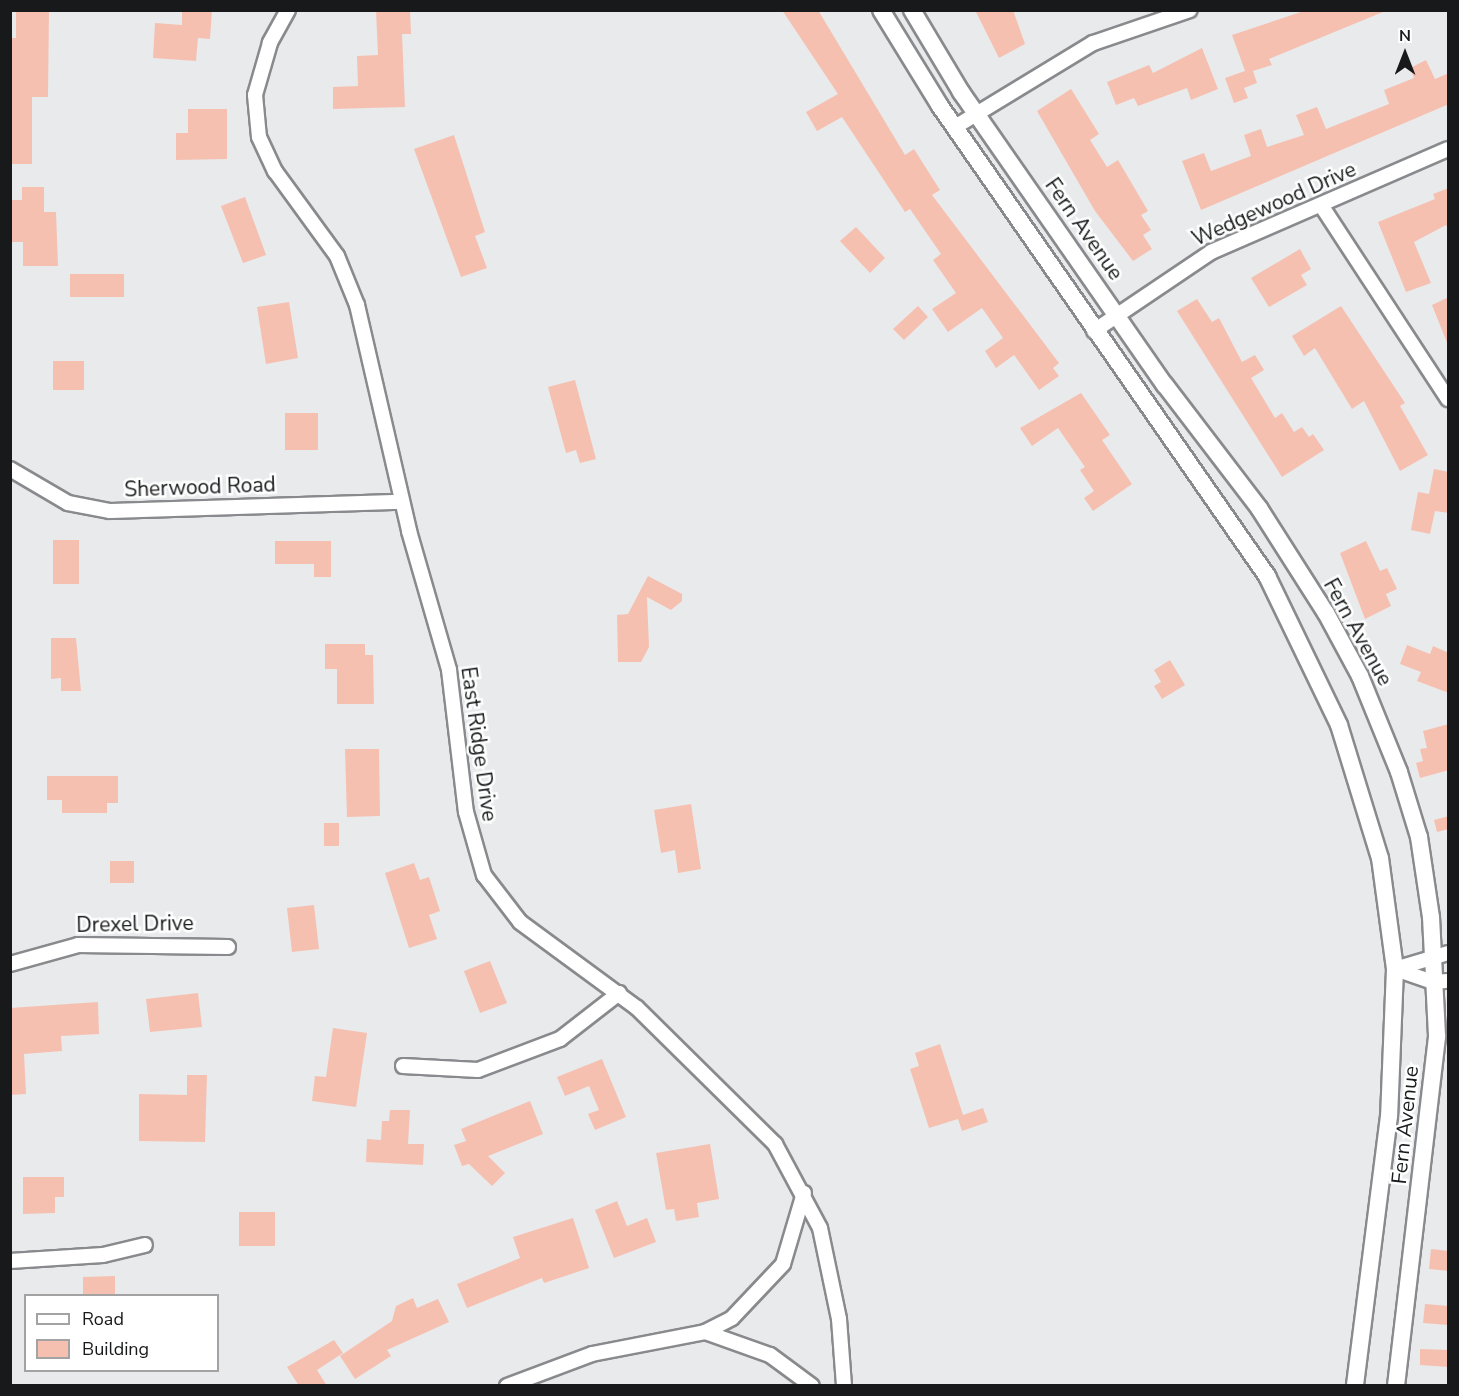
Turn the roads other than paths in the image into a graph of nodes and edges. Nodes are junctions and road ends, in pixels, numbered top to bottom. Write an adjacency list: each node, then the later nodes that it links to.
1 (288, 10): 13 (street, East Ridge Drive)
2 (881, 10): 6 (street, Fern Avenue)
3 (912, 10): 5 (street, Fern Avenue)
4 (1190, 10): 5 (street)
5 (975, 111): 6 (street); 9 (street, Fern Avenue)
6 (955, 127): 10 (street, Fern Avenue)
7 (1449, 149): 8 (street, Wedgewood Drive)
8 (1321, 205): 9 (street, Wedgewood Drive); 11 (street)
9 (1116, 314): 10 (street, Wedgewood Drive); 16 (street, Fern Avenue)
10 (1094, 331): 18 (street, Fern Avenue)
11 (1449, 399)
12 (10, 469): 13 (street, Sherwood Road)
13 (402, 502): 20 (street, East Ridge Drive)
14 (228, 947): 17 (street, Drexel Drive)
15 (1449, 953): 16 (street)
16 (1429, 955): 18 (street); 19 (street, Fern Avenue)
17 (10, 964)
18 (1395, 969): 19 (street); 29 (street, Fern Avenue)
19 (1440, 982): 30 (street, Fern Avenue)
20 (619, 993): 21 (street); 22 (street, East Ridge Drive)
21 (404, 1066)
22 (804, 1191): 25 (street); 28 (street, East Ridge Drive)
23 (145, 1245): 24 (street)
24 (10, 1261)
25 (705, 1332): 26 (street); 27 (street)
26 (507, 1386)
27 (812, 1386)
28 (844, 1386)
29 (1355, 1386)
30 (1396, 1386)

